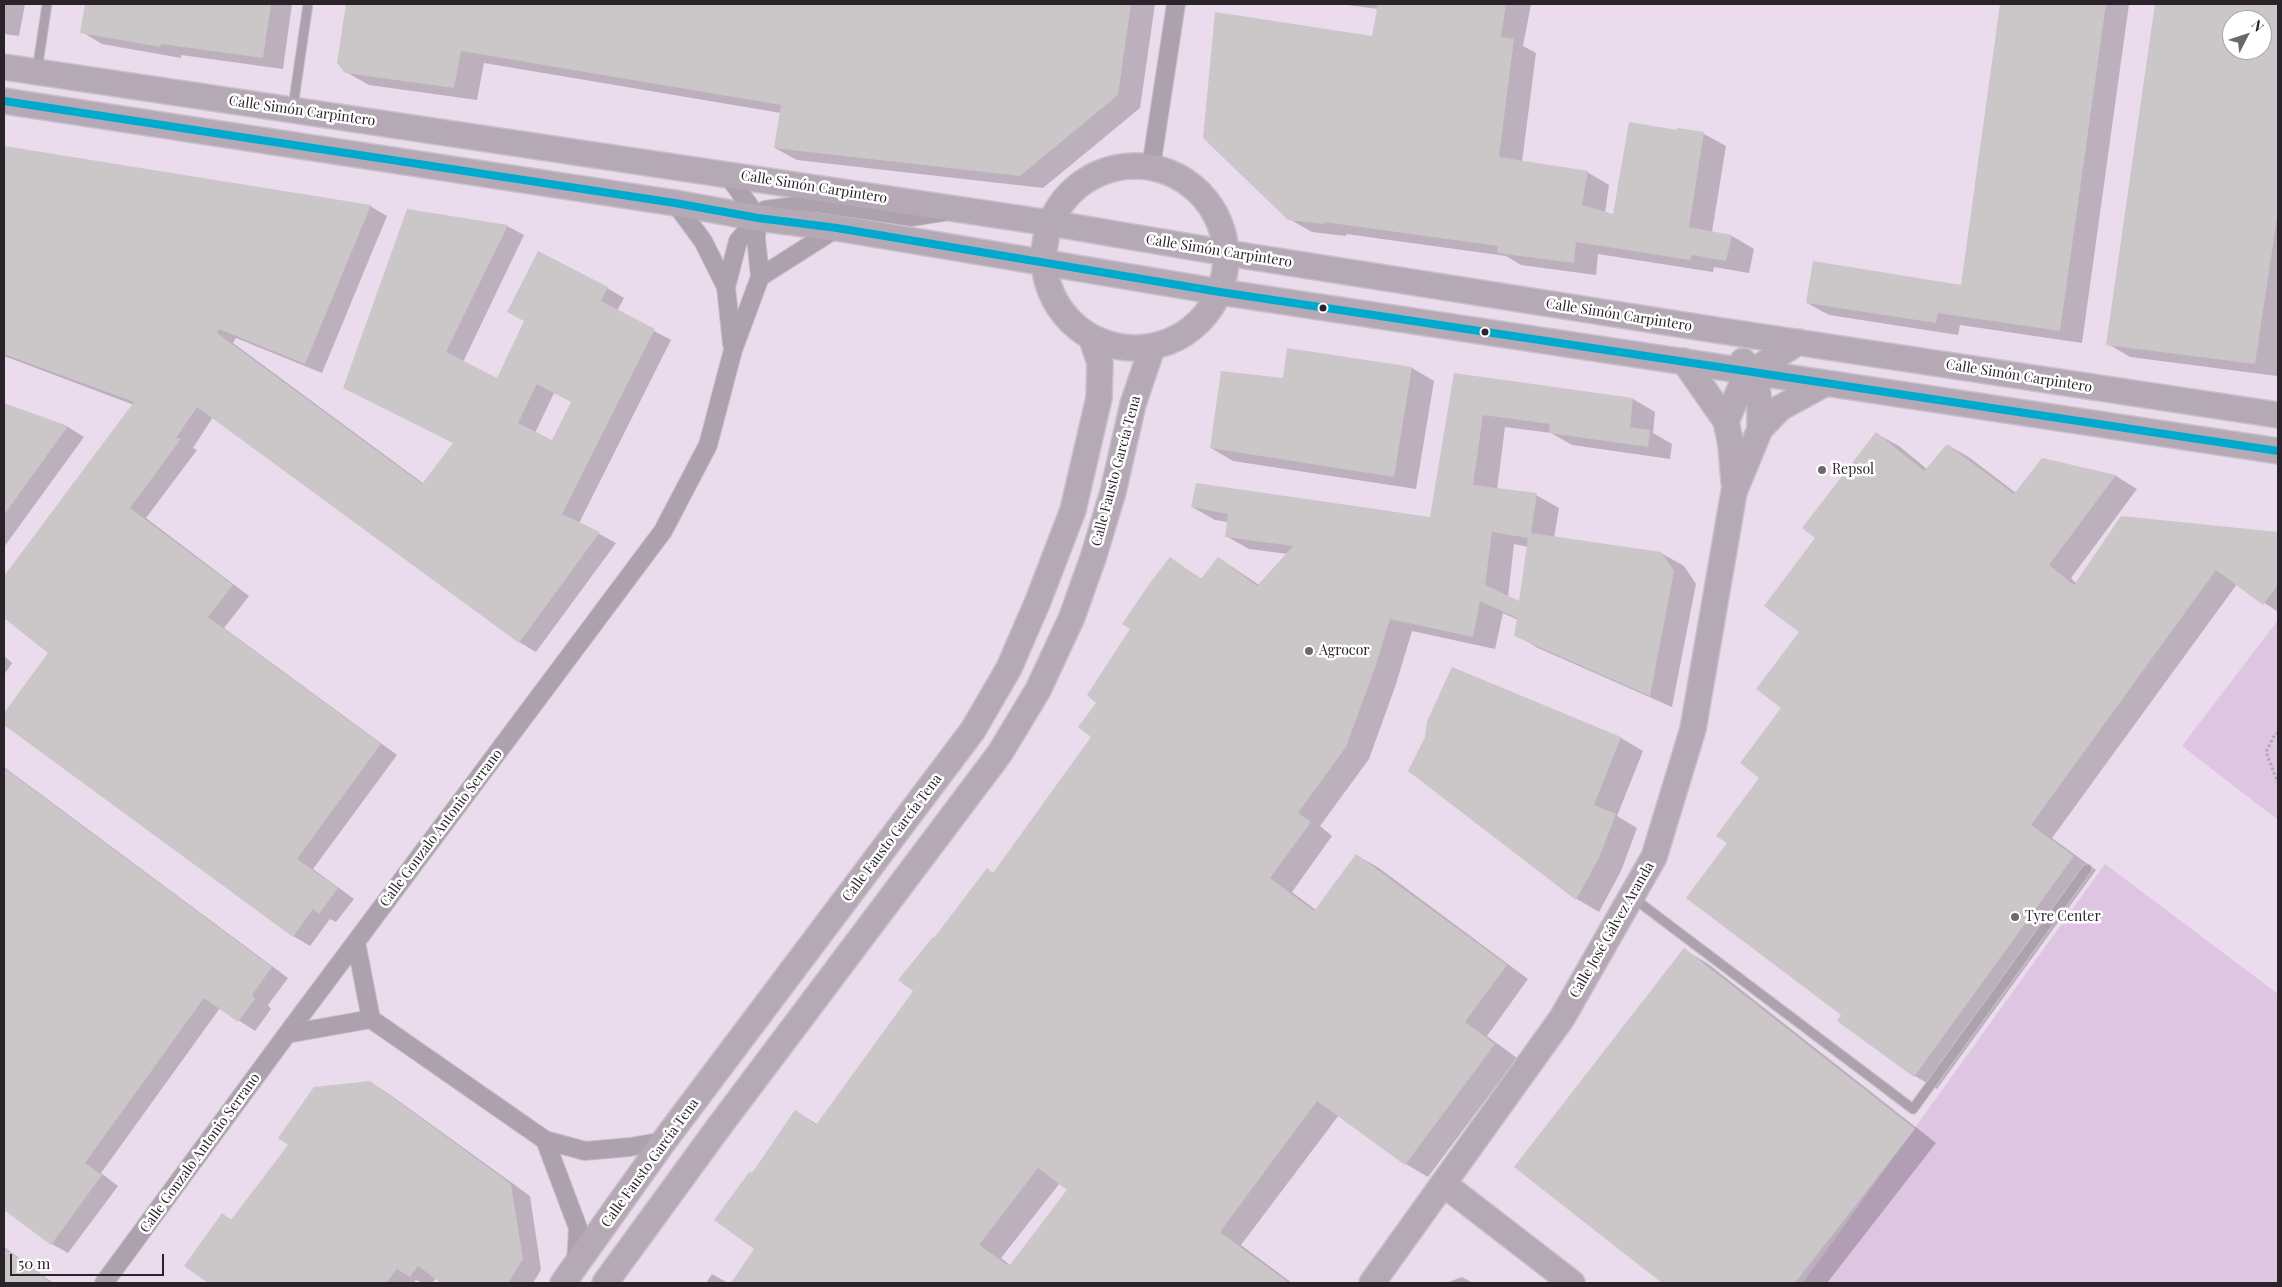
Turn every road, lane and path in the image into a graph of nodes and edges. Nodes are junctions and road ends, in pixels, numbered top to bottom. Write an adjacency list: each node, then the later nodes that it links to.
1 (47, 4): 5 (lane)
2 (308, 4): 9 (lane)
3 (1176, 4): 14 (street)
4 (4, 67): 5 (street, Calle Simón Carpintero)
5 (36, 72): 6 (street, Calle Simón Carpintero)
6 (90, 80): 7 (street, Calle Simón Carpintero); 10 (street, Calle Simón Carpintero)
7 (146, 88): 9 (street, Calle Simón Carpintero); 11 (street)
8 (4, 101): 10 (street)
9 (293, 110): 12 (street, Calle Simón Carpintero)
10 (87, 114): 11 (street)
11 (142, 122): 15 (street)
12 (458, 134): 13 (street, Calle Simón Carpintero); 15 (street)
13 (503, 141): 16 (street, Calle Simón Carpintero); 17 (street)
14 (1151, 167): 21 (street); 23 (street)
15 (454, 169): 17 (street)
16 (727, 174): 19 (street, Calle Simón Carpintero); 20 (street, Calle Simón Carpintero)
17 (499, 176): 18 (street)
18 (675, 203): 20 (street); 26 (street, Calle Gonzalo Antonio Serrano)
19 (961, 209): 20 (street, Calle Simón Carpintero); 21 (street, Calle Simón Carpintero)
20 (758, 218): 22 (street); 25 (street, Calle Gonzalo Antonio Serrano); 26 (street, Calle Gonzalo Antonio Serrano)
21 (1050, 223): 23 (street, Calle Simón Carpintero); 24 (street)
22 (837, 228): 24 (street); 25 (street)
23 (1227, 253): 27 (street); 28 (street, Calle Simón Carpintero)
24 (1043, 263): 27 (street); 29 (street)
25 (760, 277): 32 (street, Calle Gonzalo Antonio Serrano)
26 (726, 287): 32 (street, Calle Gonzalo Antonio Serrano)
27 (1220, 292): 31 (street); 33 (street)
28 (1716, 330): 30 (street, Calle Simón Carpintero); 34 (street)
29 (1092, 339): 31 (street); 49 (street, Calle Fausto García Tena)
30 (1798, 342): 34 (street); 36 (street, Calle Simón Carpintero)
31 (1152, 348): 53 (street, Calle Fausto García Tena)
32 (733, 350): 45 (street, Calle Gonzalo Antonio Serrano)
33 (1684, 361): 34 (street); 37 (street, Calle José Gálvez Aranda)
34 (1752, 372): 35 (street); 37 (street); 38 (street)
35 (1826, 383): 38 (street, Calle José Gálvez Aranda); 39 (street)
36 (2278, 415)
37 (1726, 421): 40 (street, Calle José Gálvez Aranda)
38 (1760, 429): 40 (street, Calle José Gálvez Aranda)
39 (2278, 451)
40 (1734, 492): 44 (street, Calle José Gálvez Aranda)
41 (2278, 733): 42 (path)
42 (2278, 783)
43 (2087, 869): 44 (lane)
44 (1632, 897): 50 (street, Calle José Gálvez Aranda)
45 (356, 942): 46 (street); 47 (street, Calle Gonzalo Antonio Serrano)
46 (371, 1018): 47 (street); 48 (street)
47 (286, 1034): 52 (street, Calle Gonzalo Antonio Serrano)
48 (546, 1140): 49 (street); 51 (street)
49 (664, 1141): 51 (street, Calle Fausto García Tena)
50 (1445, 1185): 54 (street, Calle José Gálvez Aranda); 55 (street)
51 (570, 1274)
52 (104, 1283)
53 (605, 1283)
54 (1372, 1283)
55 (1572, 1283)

